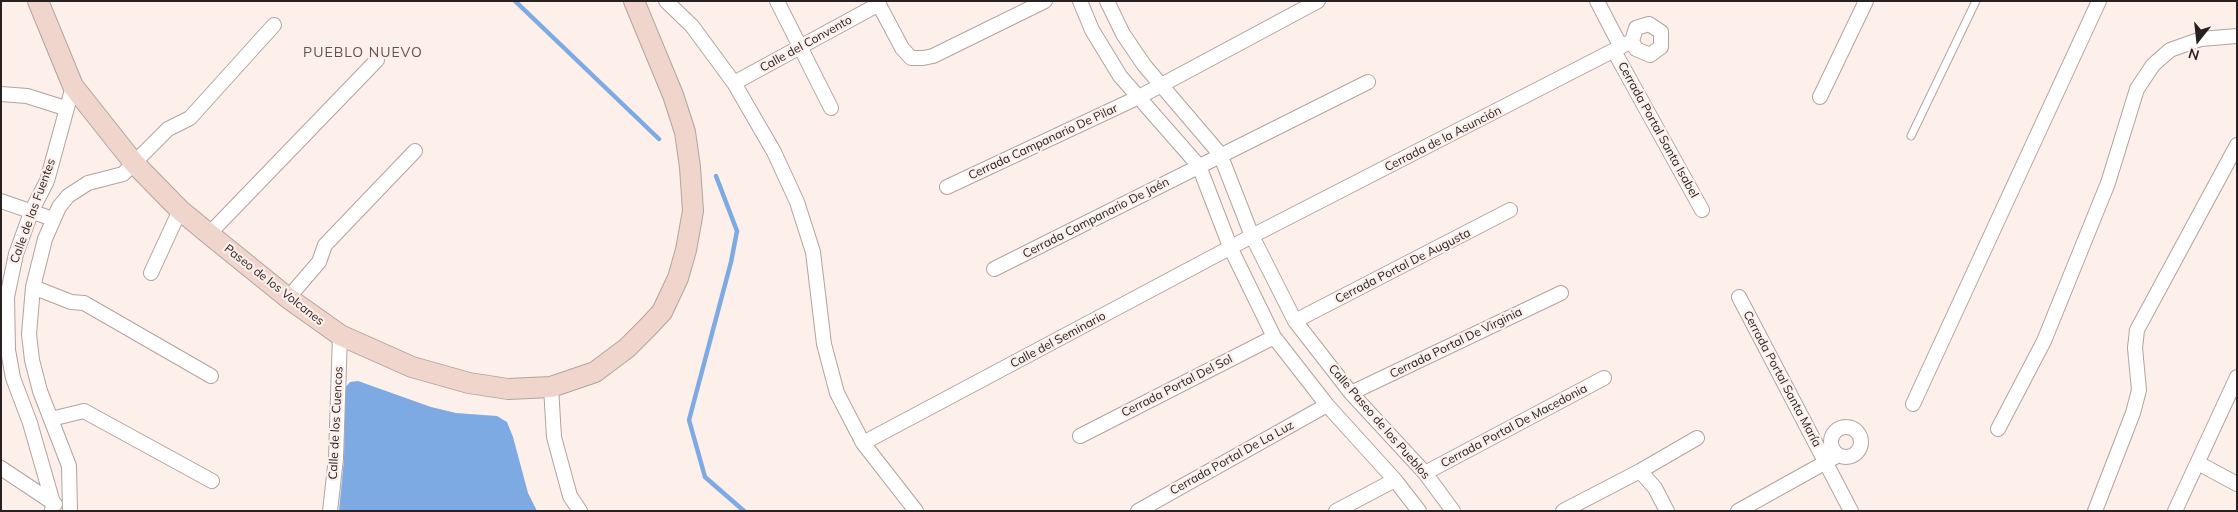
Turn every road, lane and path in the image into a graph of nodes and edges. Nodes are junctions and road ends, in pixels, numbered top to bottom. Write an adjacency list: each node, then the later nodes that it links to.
1 (634, 1): 57 (street, Paseo de los Volcanes)
2 (666, 1): 20 (street)
3 (777, 1): 17 (street)
4 (1045, 1): 12 (street)
5 (1106, 1): 13 (street); 21 (street, Calle Paseo de los Pueblos)
6 (1318, 1): 21 (street, Cerrada Campanario De Pilar)
7 (1597, 1): 16 (street, Cerrada Portal Santa Isabel)
8 (1866, 1): 25 (street)
9 (1976, 1): 28 (lane)
10 (2099, 1): 59 (street)
11 (35, 3): 22 (street, Paseo de los Volcanes)
12 (878, 3): 17 (street, Calle del Convento)
13 (1083, 7): 24 (street, Calle Paseo de los Pueblos)
14 (274, 25): 32 (street, Calle de las Fuentes)
15 (2237, 36): 62 (street)
16 (1623, 46): 39 (street, Cerrada Portal Santa Isabel); 42 (street, Cerrada de la Asunción)
17 (800, 47): 20 (street, Calle del Convento); 27 (street)
18 (377, 60): 41 (street)
19 (1368, 82): 31 (street, Cerrada Campanario De Jaén)
20 (734, 83): 65 (street)
21 (1162, 84): 24 (street, Cerrada Campanario De Pilar); 31 (street, Calle Paseo de los Pueblos)
22 (72, 86): 26 (street, Calle de las Fuentes); 32 (street, Paseo de los Volcanes)
23 (1, 94): 26 (street)
24 (1139, 97): 33 (street, Calle Paseo de los Pueblos); 34 (street, Cerrada Campanario De Pilar)
25 (1820, 97)
26 (66, 108): 36 (street, Calle de las Fuentes)
27 (831, 108)
28 (1911, 136)
29 (2237, 145): 87 (street)
30 (415, 151): 50 (street)
31 (1220, 154): 33 (street, Cerrada Campanario De Jaén); 42 (street, Calle Paseo de los Pueblos)
32 (134, 163): 37 (street, Paseo de los Volcanes); 40 (street, Calle de las Fuentes)
33 (1198, 166): 43 (street, Calle Paseo de los Pueblos); 44 (street, Cerrada Campanario De Jaén)
34 (947, 187)
35 (1, 201): 36 (street)
36 (32, 210): 40 (street); 48 (street, Calle de las Fuentes)
37 (180, 210): 41 (street, Paseo de los Volcanes); 45 (street)
38 (1510, 210): 51 (street, Cerrada Portal De Augusta)
39 (1702, 210)
40 (53, 219): 46 (street, Calle de las Fuentes)
41 (209, 234): 50 (street, Paseo de los Volcanes)
42 (1252, 236): 43 (street, Calle del Seminario); 51 (street, Calle Paseo de los Pueblos)
43 (1231, 249): 53 (street, Calle Paseo de los Pueblos); 65 (street, Calle del Seminario)
44 (994, 269)
45 (151, 273)
46 (33, 288): 54 (street); 61 (street, Calle de las Fuentes)
47 (1561, 293): 58 (street, Cerrada Portal De Virginia)
48 (4, 297): 74 (street, Calle de las Fuentes)
49 (1739, 297): 66 (street, Cerrada Portal Santa María)
50 (288, 298): 52 (street, Paseo de los Volcanes)
51 (1296, 320): 58 (street, Calle Paseo de los Pueblos)
52 (340, 335): 57 (street, Paseo de los Volcanes); 76 (street, Calle de los Cuencos)
53 (1274, 337): 60 (street, Calle Paseo de los Pueblos); 63 (street, Cerrada Portal Del Sol)
54 (211, 376)
55 (2237, 377): 67 (street)
56 (1604, 378): 70 (street, Cerrada Portal De Macedonia)
57 (551, 387): 77 (street)
58 (1351, 393): 70 (street, Calle Paseo de los Pueblos)
59 (1913, 404)
60 (1327, 405): 71 (street, Calle Paseo de los Pueblos); 79 (street, Cerrada Portal De La Luz)
61 (51, 419): 72 (street); 75 (street, Calle de las Fuentes)
62 (1998, 429)
63 (1080, 436)
64 (1697, 438): 69 (street)
65 (863, 443): 78 (street)
66 (1831, 459): 85 (street); 86 (street, Cerrada Portal Santa María)
67 (2198, 463): 73 (street); 88 (street)
68 (1, 468): 74 (street)
69 (1640, 471): 83 (street); 84 (street)
70 (1425, 473): 82 (street, Calle Paseo de los Pueblos)
71 (1395, 480): 80 (street); 81 (street, Calle Paseo de los Pueblos)
72 (212, 481)
73 (2237, 484)
74 (52, 507): 75 (street)
75 (68, 511)
76 (330, 511)
77 (580, 511)
78 (916, 511)
79 (1138, 511)
80 (1336, 511)
81 (1419, 511)
82 (1453, 511)
83 (1562, 511)
84 (1667, 511)
85 (1738, 511)
86 (1851, 511)
87 (2095, 511)
88 (2175, 511)

